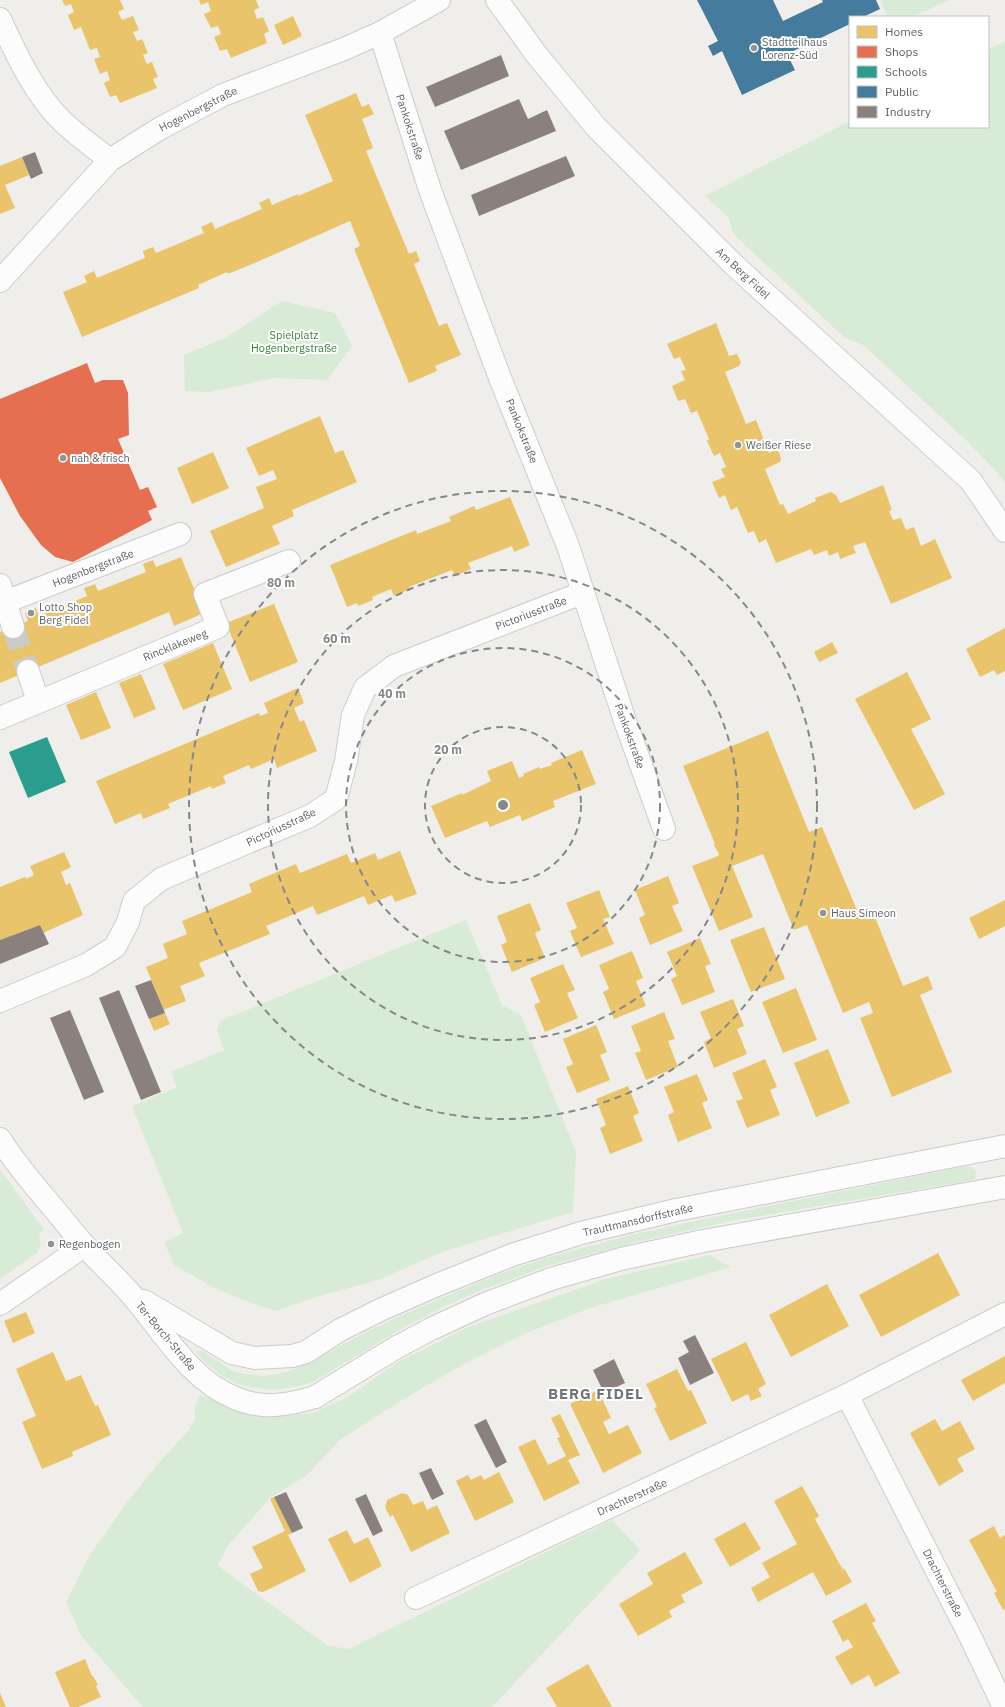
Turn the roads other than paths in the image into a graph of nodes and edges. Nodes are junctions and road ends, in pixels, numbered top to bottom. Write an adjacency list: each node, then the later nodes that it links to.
1 (439, 0): 4 (street, Hogenbergstraße)
2 (497, 0): 7 (street, Am Berg Fidel)
3 (0, 19): 5 (street)
4 (380, 33): 5 (street, Hogenbergstraße); 10 (street, Pankokstraße)
5 (110, 160): 6 (street, Hogenbergstraße)
6 (0, 280)
7 (1005, 531)
8 (180, 534): 11 (street, Hogenbergstraße)
9 (289, 561): 14 (street, Rincklakeweg)
10 (582, 593): 16 (street, Pankokstraße); 17 (street, Pictoriusstraße)
11 (2, 597): 12 (street, Hogenbergstraße)
12 (13, 627)
13 (28, 671): 14 (street)
14 (38, 701): 15 (street, Rincklakeweg)
15 (0, 718)
16 (664, 828)
17 (0, 1001)
18 (0, 1139): 21 (street, Ter-Borch-Straße)
19 (1005, 1146): 25 (street, Trauttmansdorffstraße)
20 (1005, 1187): 22 (street, Ter-Borch-Straße)
21 (84, 1246): 22 (street, Ter-Borch-Straße); 23 (street)
22 (129, 1292): 25 (street, Ter-Borch-Straße)
23 (0, 1304)
24 (1005, 1314): 26 (street, Drachterstraße)
25 (292, 1356)
26 (847, 1395): 27 (street, Drachterstraße); 28 (street, Drachterstraße)
27 (416, 1598)
28 (1004, 1707)

